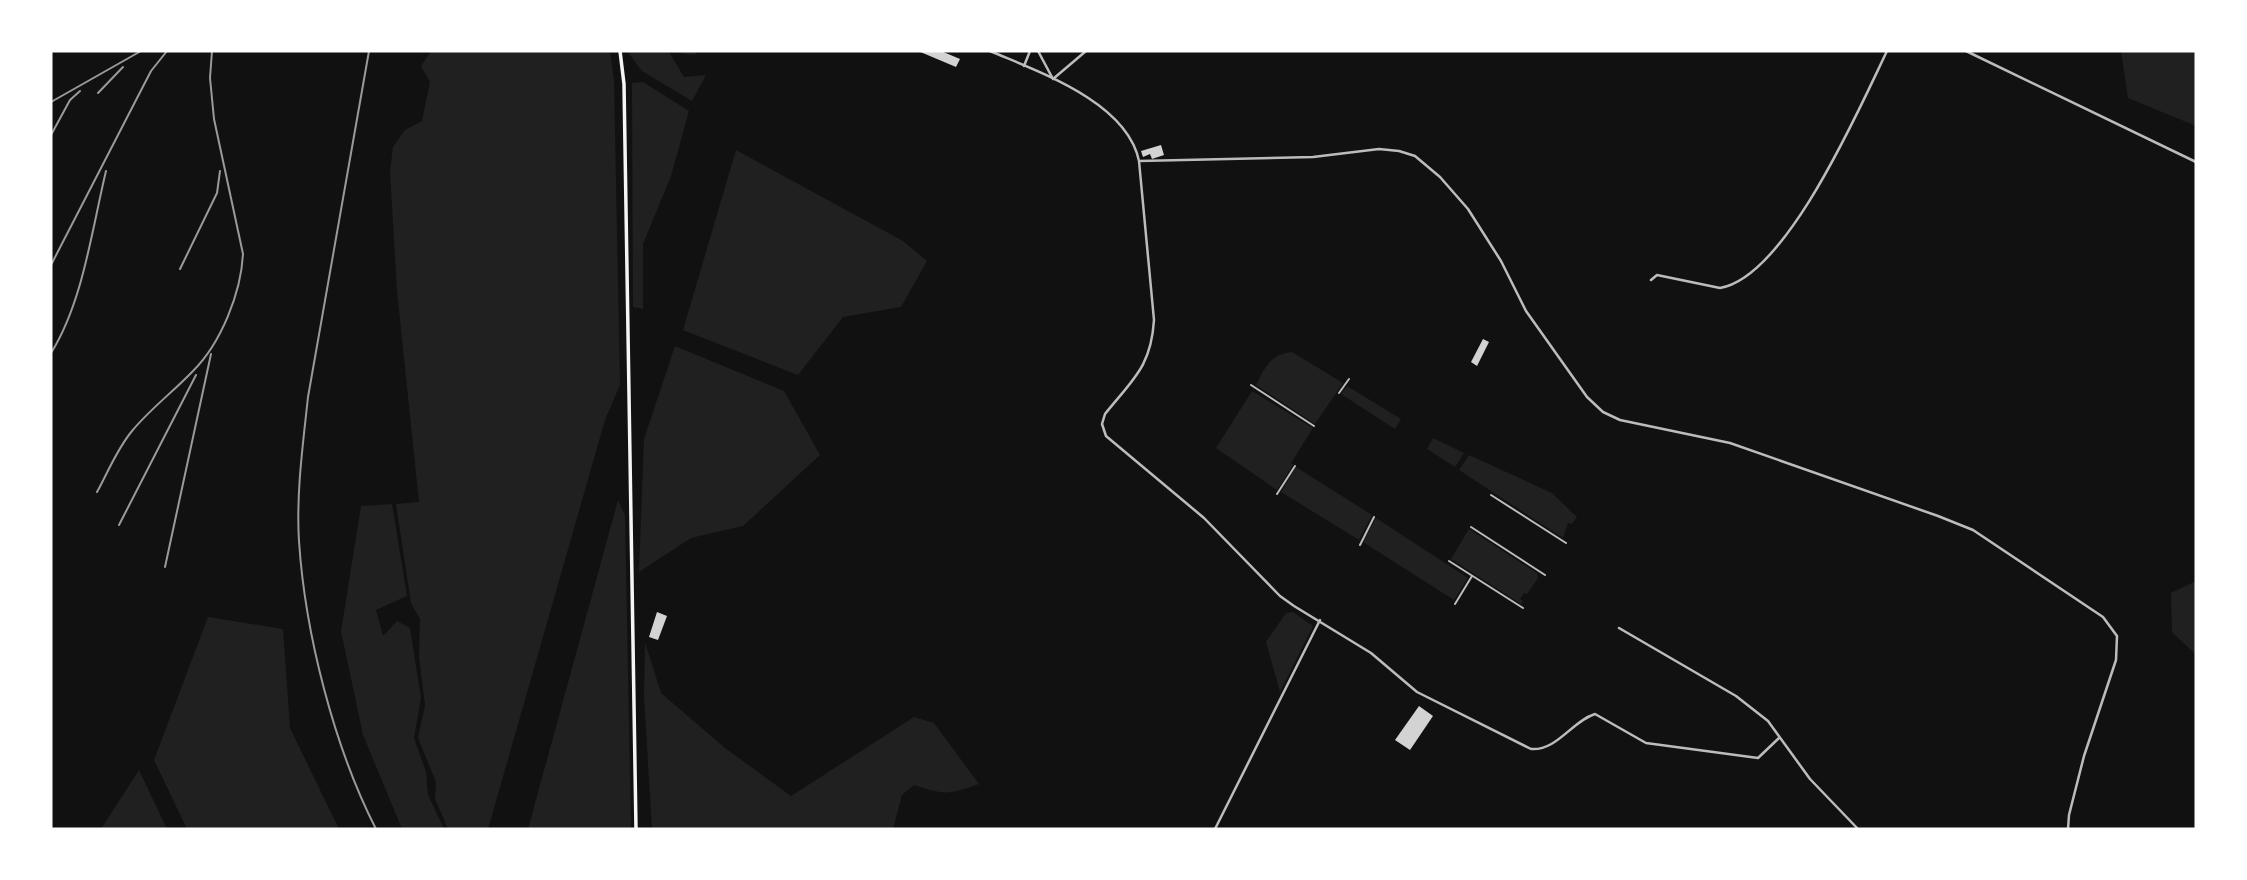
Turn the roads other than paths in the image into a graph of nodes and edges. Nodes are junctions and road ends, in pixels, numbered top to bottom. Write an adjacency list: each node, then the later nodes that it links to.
1 (620, 51): 32 (main road)
2 (990, 51): 8 (street)
3 (1030, 51): 8 (street)
4 (1038, 51): 9 (street)
5 (1086, 51): 9 (street)
6 (1887, 51): 12 (street)
7 (1966, 51): 11 (street)
8 (1024, 66): 9 (street)
9 (1053, 79): 10 (street)
10 (1139, 161): 29 (street); 35 (street)
11 (2196, 162)
12 (1651, 280)
13 (1349, 379): 15 (street)
14 (1251, 385): 16 (street)
15 (1339, 393)
16 (1314, 426)
17 (1295, 466): 18 (street)
18 (1277, 494)
19 (1491, 495): 22 (street)
20 (1374, 517): 23 (street)
21 (1471, 527): 25 (street)
22 (1566, 543)
23 (1360, 545)
24 (1449, 561): 26 (street)
25 (1545, 575)
26 (1472, 576): 27 (street); 28 (street)
27 (1454, 604)
28 (1523, 608)
29 (1320, 620): 31 (street); 33 (street)
30 (1619, 628): 31 (street)
31 (1779, 738): 34 (street)
32 (636, 829)
33 (1215, 829)
34 (1858, 829)
35 (2068, 829)

